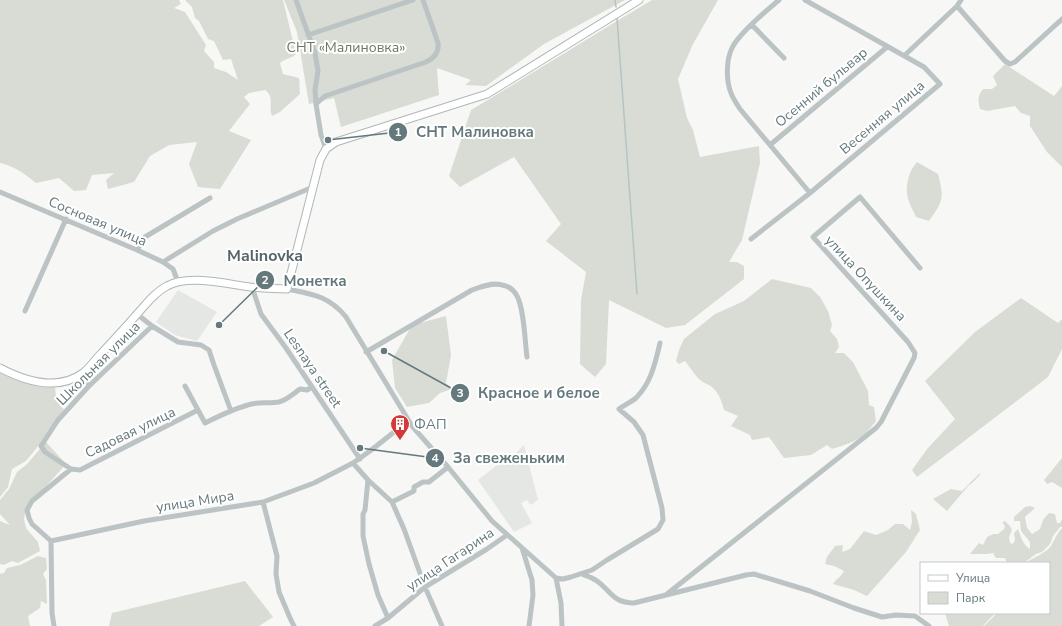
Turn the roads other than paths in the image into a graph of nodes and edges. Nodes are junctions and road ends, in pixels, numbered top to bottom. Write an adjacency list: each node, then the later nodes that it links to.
1 (296, 0): 11 (street)
2 (413, 0): 11 (street)
3 (423, 0): 15 (street)
4 (639, 0): 17 (street)
5 (779, 0): 10 (street)
6 (805, 0): 12 (street, Весенняя улица)
7 (961, 0): 8 (street)
8 (957, 6): 9 (street); 13 (street)
9 (1062, 19)
10 (752, 25): 14 (street); 16 (street)
11 (308, 35): 15 (street)
12 (887, 47): 13 (street, Весенняя улица); 16 (street, Осенний бульвар)
13 (905, 55): 20 (street, Весенняя улица)
14 (784, 58)
15 (316, 104): 17 (street)
16 (770, 145): 20 (street)
17 (326, 149): 18 (street)
18 (313, 187): 25 (street); 29 (street)
19 (0, 192): 22 (street, Сосновая улица)
20 (810, 193): 23 (street, Весенняя улица)
21 (210, 198): 24 (street)
22 (66, 219): 24 (street, Сосновая улица); 30 (street)
23 (751, 239)
24 (138, 250): 25 (street, Сосновая улица)
25 (163, 262): 27 (street, Сосновая улица)
26 (920, 268): 57 (street, улица Опушкина)
27 (178, 282): 28 (street); 31 (street)
28 (252, 287): 29 (street); 40 (street, Lesnaya street)
29 (287, 289): 34 (street)
30 (25, 311)
31 (137, 314): 32 (street); 37 (street)
32 (152, 326): 38 (street, Школьная улица); 42 (street)
33 (660, 343): 54 (street)
34 (366, 352): 35 (street); 43 (street)
35 (527, 357)
36 (0, 368): 37 (street)
37 (80, 375): 38 (street)
38 (88, 386): 47 (street, Школьная улица)
39 (185, 386): 41 (street)
40 (312, 387): 42 (street); 44 (street, Lesnaya street)
41 (198, 410): 42 (street); 47 (street, Садовая улица)
42 (231, 410)
43 (408, 421): 44 (street, улица Мира); 46 (street)
44 (360, 459): 45 (street, улица Мира)
45 (353, 463): 48 (street); 49 (street, улица Мира)
46 (448, 467): 50 (street); 51 (street)
47 (70, 469): 52 (street)
48 (368, 480): 50 (street); 58 (street)
49 (263, 502): 52 (street, улица Мира); 60 (street)
50 (392, 502): 56 (street)
51 (506, 535): 53 (street); 56 (street, улица Гагарина)
52 (51, 541): 59 (street)
53 (522, 547): 55 (street); 63 (street)
54 (582, 574): 55 (street); 57 (street)
55 (556, 578): 64 (street)
56 (425, 587): 58 (street, улица Гагарина); 62 (street)
57 (667, 594): 65 (street)
58 (388, 618): 61 (street, улица Гагарина)
59 (54, 626)
60 (294, 626)
61 (375, 626)
62 (442, 626)
63 (529, 626)
64 (562, 626)
65 (929, 626)

